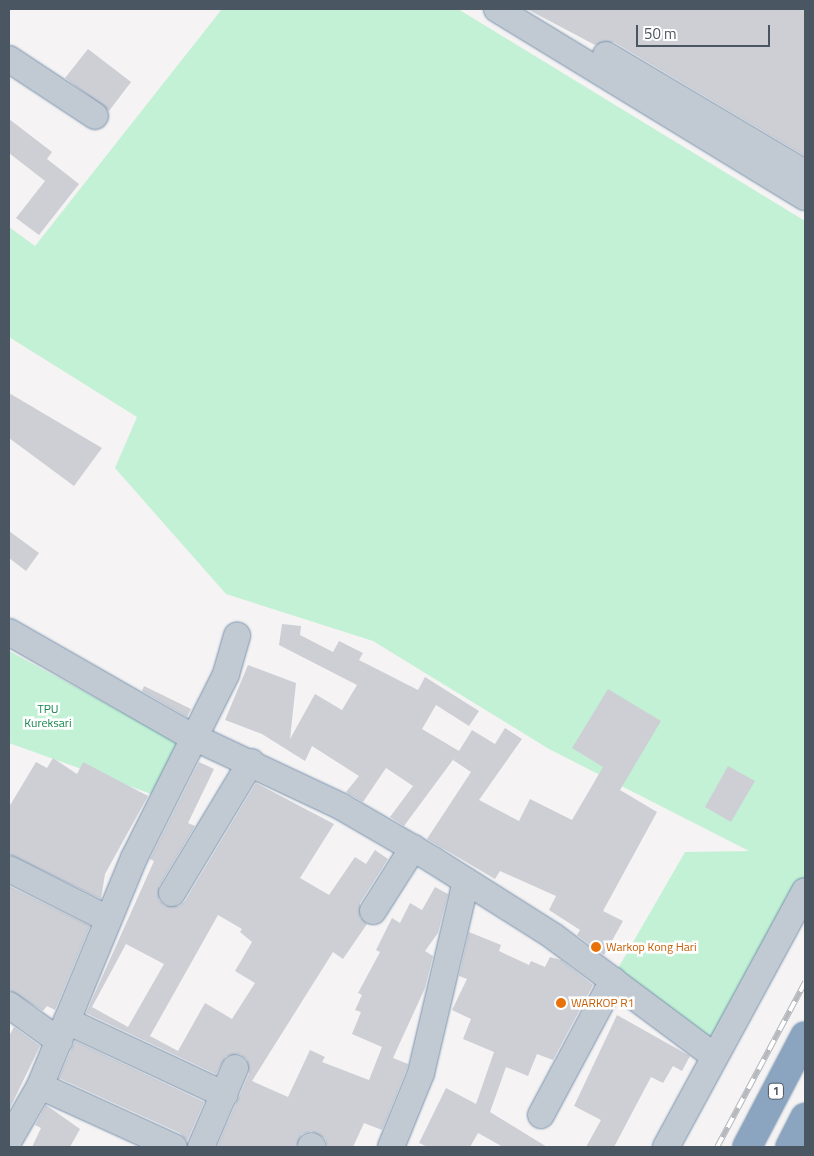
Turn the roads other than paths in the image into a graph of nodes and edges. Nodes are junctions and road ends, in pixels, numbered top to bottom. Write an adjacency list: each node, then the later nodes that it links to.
1 (497, 9): 6 (street)
2 (522, 9): 5 (street)
3 (9, 59): 4 (street)
4 (95, 116)
5 (805, 173)
6 (805, 197)
7 (9, 632): 9 (street)
8 (237, 636): 9 (street)
9 (194, 737): 10 (street); 17 (street)
10 (250, 764): 11 (street); 15 (street)
11 (410, 854): 13 (street); 16 (street)
12 (9, 870): 17 (street)
13 (465, 886): 18 (street); 31 (street)
14 (805, 891): 22 (street)
15 (172, 893)
16 (373, 911)
17 (108, 919): 20 (street)
18 (610, 985): 22 (street); 26 (street)
19 (9, 1006): 20 (street)
20 (63, 1031): 24 (street); 25 (street)
21 (805, 1036): 33 (highway, 1)
22 (714, 1057): 32 (street)
23 (235, 1068): 25 (street)
24 (40, 1086): 28 (street); 29 (street)
25 (225, 1095): 30 (street)
26 (541, 1115)
27 (805, 1118): 34 (highway)
28 (9, 1140)
29 (173, 1147)
30 (201, 1147)
31 (391, 1147)
32 (666, 1147)
33 (747, 1147)
34 (790, 1147)

